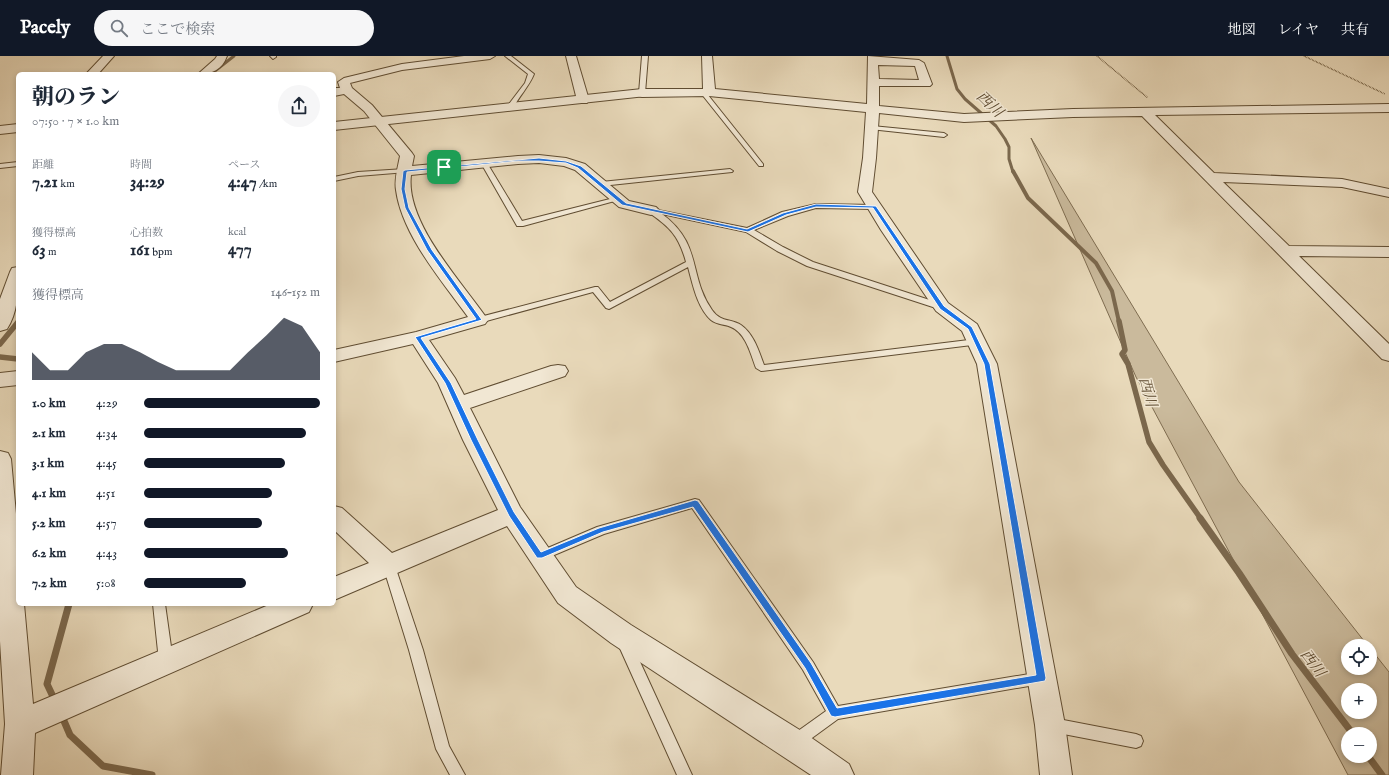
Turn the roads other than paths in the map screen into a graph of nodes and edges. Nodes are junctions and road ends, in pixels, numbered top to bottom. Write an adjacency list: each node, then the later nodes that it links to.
1 (109, 56): 9 (street)
2 (222, 56): 10 (street)
3 (490, 56): 12 (street)
4 (508, 56): 17 (lane)
5 (572, 56): 16 (street)
6 (645, 56): 15 (lane)
7 (707, 56): 14 (street)
8 (873, 59): 11 (street); 11 (street)
9 (94, 72)
10 (206, 72)
11 (873, 82): 19 (street)
12 (347, 90): 13 (street); 21 (street)
13 (336, 92)
14 (705, 92): 15 (street); 19 (street); 29 (lane)
15 (642, 93): 16 (street)
16 (583, 100): 17 (street)
17 (511, 108): 21 (street)
18 (1389, 108): 20 (street)
19 (873, 109): 20 (street); 24 (street)
20 (1146, 113): 33 (street)
21 (378, 121): 22 (street); 31 (street)
22 (336, 126)
23 (16, 128): 25 (street)
24 (872, 128): 26 (lane); 38 (street)
25 (0, 130)
26 (944, 135)
27 (16, 164): 30 (lane)
28 (484, 164): 31 (street); 35 (street); 37 (lane)
29 (761, 165)
30 (0, 166)
31 (405, 171): 34 (lane); 46 (street)
32 (730, 171): 35 (lane)
33 (1211, 177): 36 (street); 41 (street)
34 (336, 179)
35 (601, 184): 37 (street)
36 (1389, 193)
37 (618, 199): 39 (street)
38 (874, 207): 40 (lane); 45 (street)
39 (651, 210): 40 (lane); 43 (lane)
40 (748, 230): 45 (lane)
41 (1286, 251): 42 (street); 51 (street)
42 (1389, 252)
43 (690, 263): 46 (lane); 49 (lane)
44 (16, 278): 47 (street)
45 (942, 307): 49 (street)
46 (479, 320): 48 (street)
47 (0, 325)
48 (418, 337): 50 (street); 55 (street)
49 (977, 342): 66 (street)
50 (336, 354)
51 (1389, 355)
52 (558, 371): 55 (street)
53 (16, 378): 54 (street)
54 (0, 380)
55 (458, 404): 57 (street)
56 (0, 459): 68 (street)
57 (512, 514): 59 (street); 60 (street)
58 (336, 517): 60 (street)
59 (540, 556): 64 (street); 67 (lane)
60 (389, 566): 61 (street); 73 (lane)
61 (336, 588)
62 (159, 606): 65 (lane)
63 (295, 606): 65 (street)
64 (621, 634): 71 (street); 74 (lane)
65 (166, 661): 68 (street)
66 (1041, 678): 67 (lane); 69 (street)
67 (835, 713): 71 (lane)
68 (20, 724): 72 (street)
69 (1050, 725): 70 (lane); 76 (street)
70 (1136, 741)
71 (792, 743): 75 (street)
72 (17, 775)
73 (458, 775)
74 (685, 775)
75 (838, 775)
76 (1056, 775)

